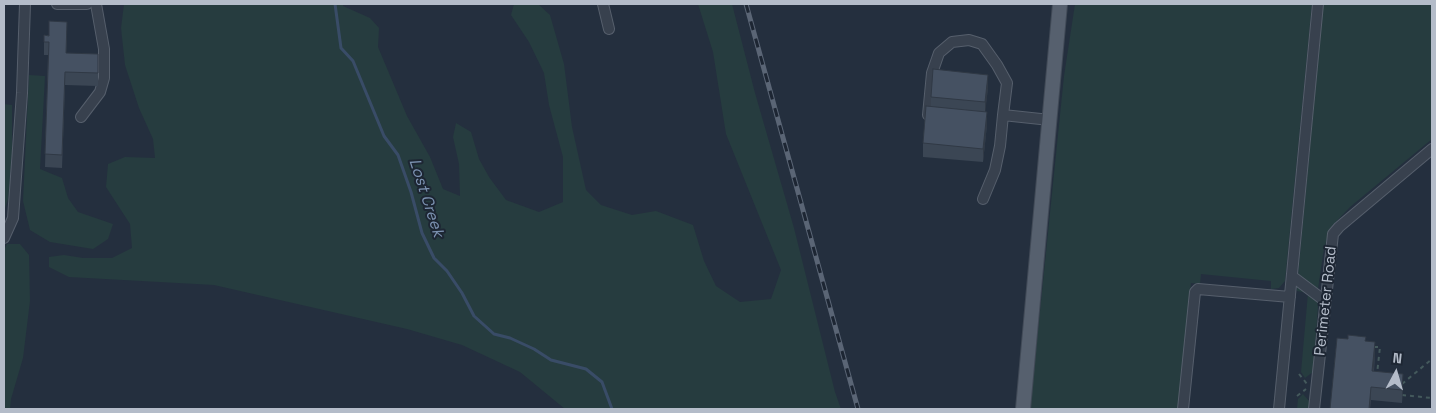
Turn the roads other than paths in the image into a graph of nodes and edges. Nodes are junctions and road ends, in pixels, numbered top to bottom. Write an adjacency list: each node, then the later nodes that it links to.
1 (25, 4): 15 (lane)
2 (57, 4): 3 (lane)
3 (87, 4)
4 (96, 4): 11 (lane)
5 (603, 4): 8 (lane)
6 (1318, 4): 16 (lane)
7 (1059, 8): 12 (main road)
8 (609, 29)
9 (928, 115): 10 (lane)
10 (1003, 115): 12 (lane); 14 (lane)
11 (81, 117)
12 (1050, 120): 19 (main road)
13 (1432, 149): 18 (lane, Perimeter Road)
14 (984, 199)
15 (4, 238)
16 (1293, 277): 17 (lane); 18 (lane)
17 (1290, 297): 20 (lane); 21 (lane)
18 (1325, 301): 22 (lane, Perimeter Road)
19 (1023, 409)
20 (1183, 409)
21 (1279, 409)
22 (1314, 409)

